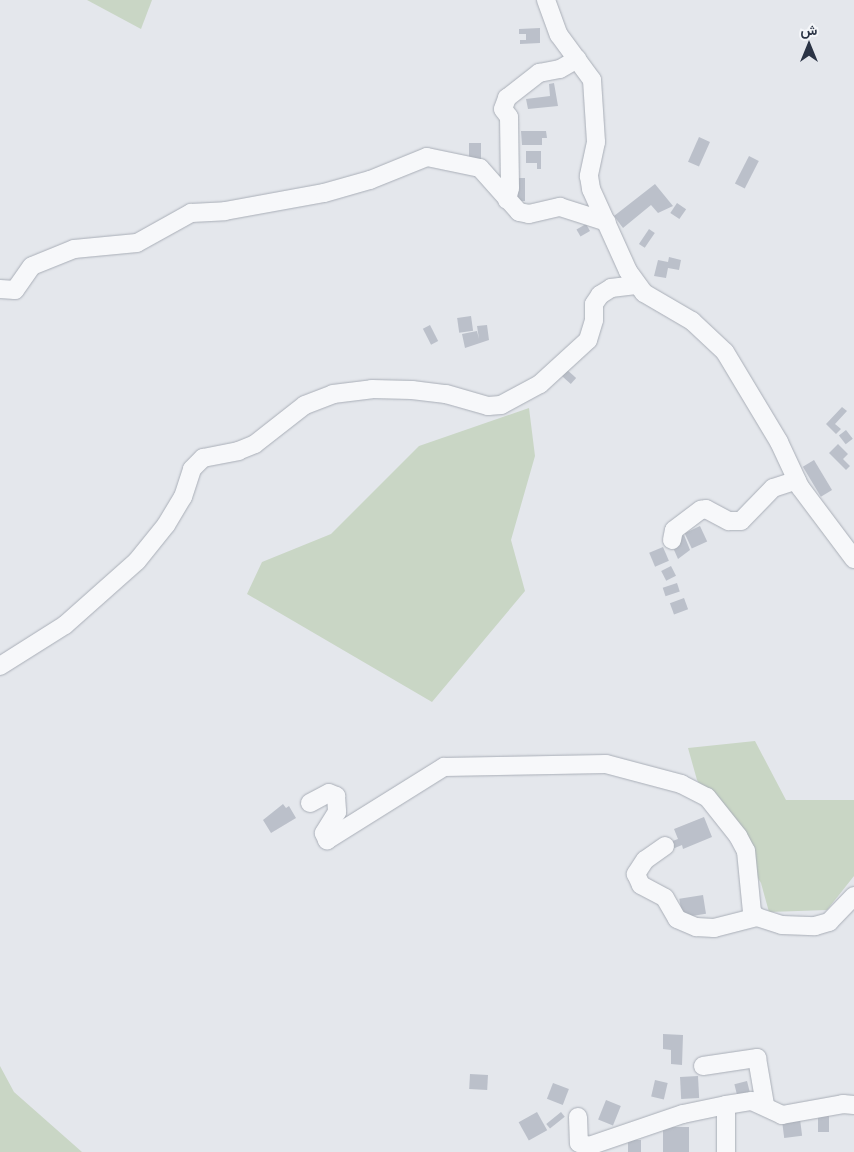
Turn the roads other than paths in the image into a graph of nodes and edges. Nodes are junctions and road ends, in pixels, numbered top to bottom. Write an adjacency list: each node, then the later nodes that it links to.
1 (546, 0): 2 (street)
2 (577, 58): 3 (street); 4 (street)
3 (506, 200): 4 (street); 6 (street)
4 (607, 222): 5 (street)
5 (636, 285): 7 (street); 10 (street)
6 (0, 288)
7 (797, 480): 8 (street); 9 (street)
8 (672, 540)
9 (854, 559)
10 (0, 666)
11 (310, 803): 14 (street)
12 (665, 846): 14 (street)
13 (854, 896): 14 (street)
14 (757, 917)
15 (703, 1066): 17 (street)
16 (726, 1105): 17 (street); 19 (street); 20 (street)
17 (765, 1105): 18 (street)
18 (854, 1105)
19 (578, 1117)
20 (726, 1152)

